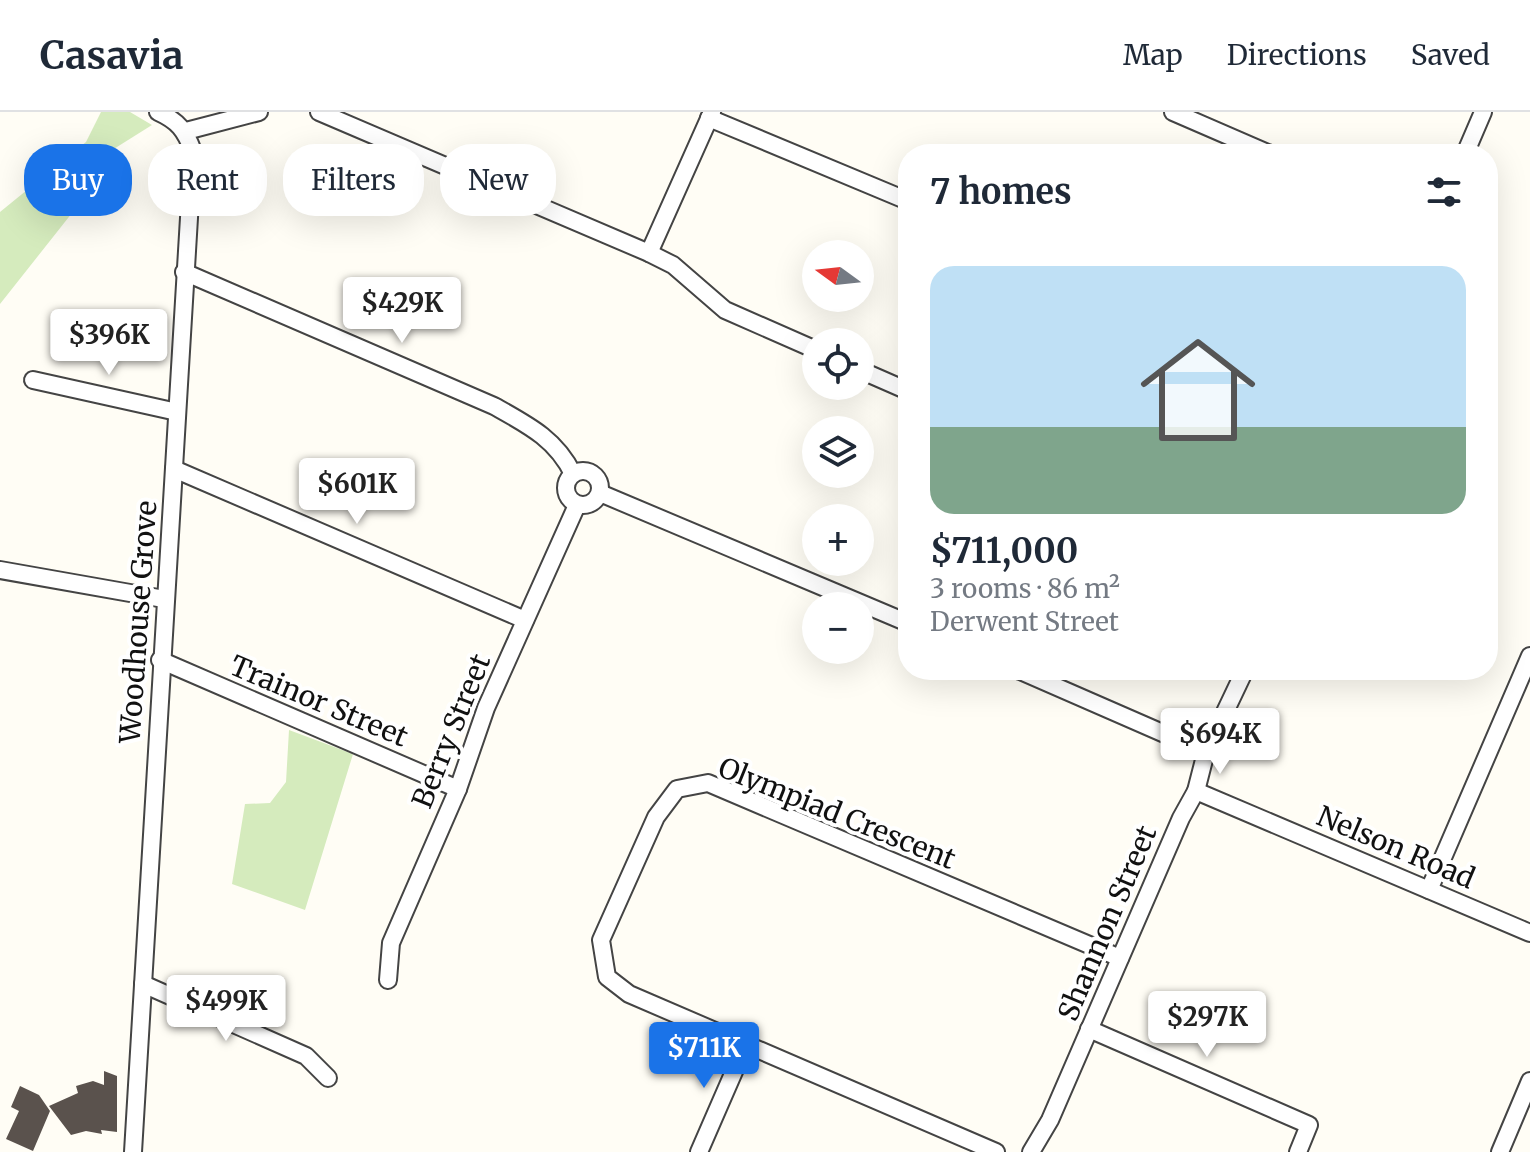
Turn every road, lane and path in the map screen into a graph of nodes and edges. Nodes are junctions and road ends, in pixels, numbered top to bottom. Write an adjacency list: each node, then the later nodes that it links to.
1 (158, 112): 7 (street)
2 (259, 112): 7 (street)
3 (319, 112): 11 (street)
4 (1173, 112): 8 (street)
5 (1483, 112): 9 (street)
6 (710, 115): 10 (street); 11 (street)
7 (186, 131): 12 (street, Woodhouse Grove)
8 (1247, 144)
9 (1469, 144)
10 (898, 197)
11 (649, 253): 13 (street)
12 (184, 272): 17 (street, Woodhouse Grove); 19 (street)
13 (802, 344)
14 (874, 376): 16 (street)
15 (33, 380): 17 (street)
16 (898, 387)
17 (177, 412): 18 (street, Woodhouse Grove)
18 (174, 469): 23 (street, Woodhouse Grove); 25 (street)
19 (573, 474): 20 (street); 21 (street)
20 (600, 493): 21 (street); 24 (street)
21 (577, 505): 25 (street, Berry Street)
22 (0, 570): 23 (street)
23 (164, 599): 27 (street, Woodhouse Grove)
24 (898, 619)
25 (525, 620): 31 (street, Berry Street)
26 (1530, 656): 33 (street)
27 (160, 660): 31 (street, Trainor Street); 37 (street, Woodhouse Grove)
28 (1041, 680): 30 (street)
29 (1240, 680): 30 (street, Shannon Street)
30 (1206, 752): 32 (street, Shannon Street)
31 (458, 789): 36 (street, Berry Street)
32 (1196, 791): 33 (street, Nelson Road); 35 (street, Shannon Street)
33 (1429, 890): 34 (street, Nelson Road)
34 (1530, 933)
35 (1120, 958): 38 (street, Shannon Street); 39 (street, Olympiad Crescent)
36 (388, 980)
37 (143, 984): 40 (street); 42 (street, Woodhouse Grove)
38 (1089, 1029): 45 (street, Shannon Street); 46 (street)
39 (746, 1044): 43 (street); 44 (street, Olympiad Crescent)
40 (328, 1078)
41 (1530, 1081): 47 (street)
42 (133, 1152)
43 (699, 1152)
44 (996, 1152)
45 (1031, 1152)
46 (1298, 1152)
47 (1500, 1152)

